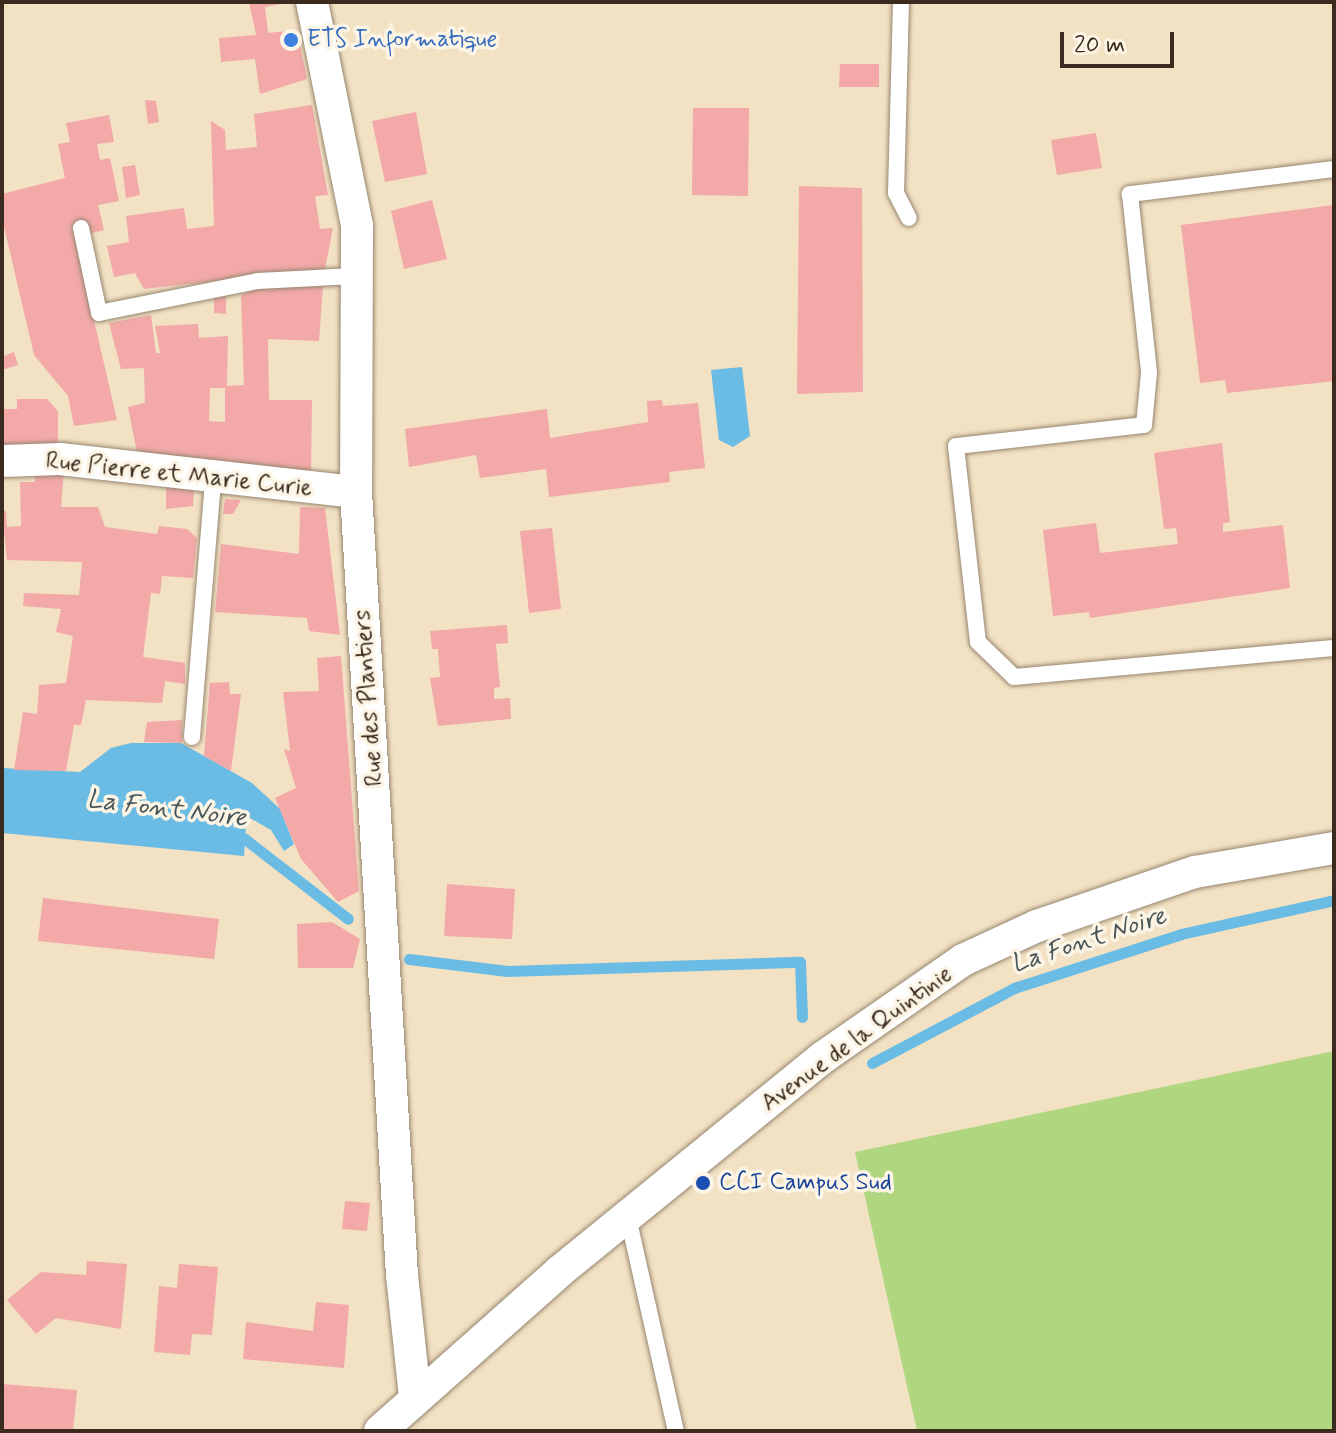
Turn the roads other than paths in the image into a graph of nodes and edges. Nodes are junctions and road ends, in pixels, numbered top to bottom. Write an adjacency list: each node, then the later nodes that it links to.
1 (312, 2): 6 (street, Rue des Plantiers)
2 (901, 2): 4 (lane)
3 (1334, 169): 10 (lane)
4 (909, 218)
5 (81, 228): 6 (lane)
6 (354, 276): 9 (street, Rue des Plantiers)
7 (2, 461): 8 (street, Rue Pierre et Marie Curie)
8 (213, 480): 9 (street, Rue Pierre et Marie Curie); 11 (lane)
9 (356, 492): 14 (street, Rue des Plantiers)
10 (1334, 648)
11 (192, 737)
12 (1334, 848): 13 (street, Avenue de la Quintinie)
13 (628, 1217): 14 (street, Avenue de la Quintinie); 16 (lane)
14 (415, 1397): 15 (street, Avenue de la Quintinie)
15 (380, 1431)
16 (676, 1431)

